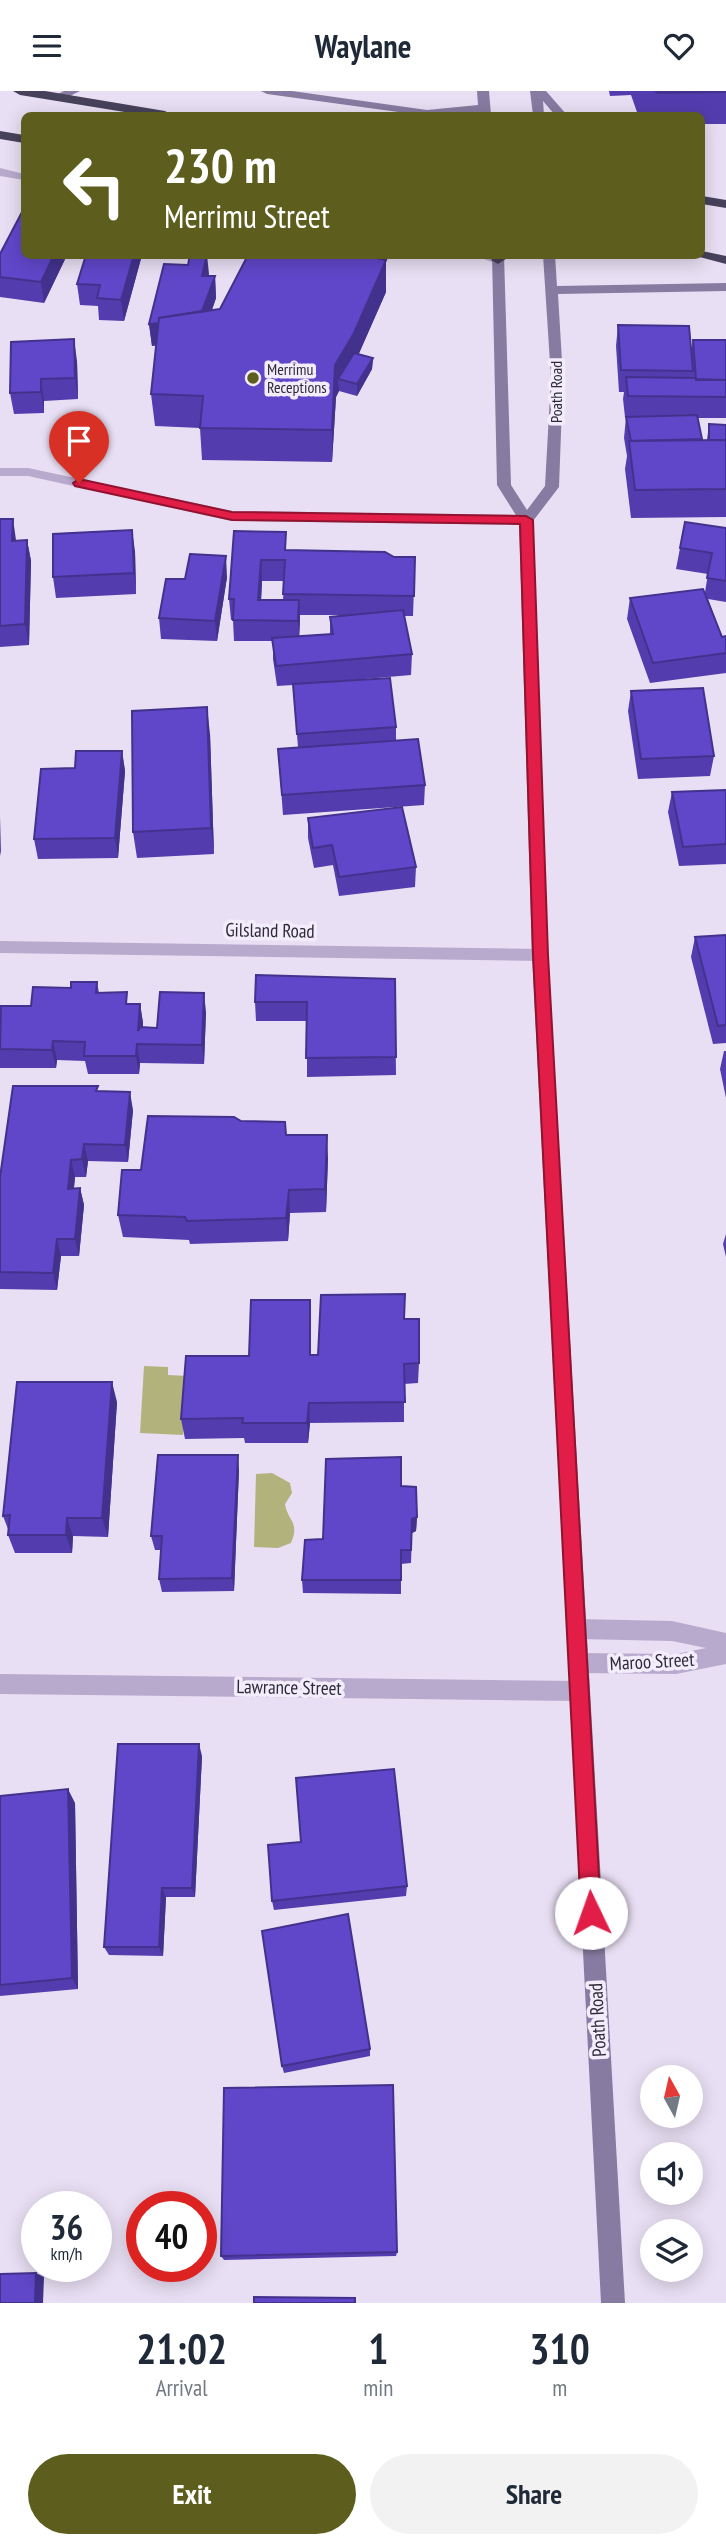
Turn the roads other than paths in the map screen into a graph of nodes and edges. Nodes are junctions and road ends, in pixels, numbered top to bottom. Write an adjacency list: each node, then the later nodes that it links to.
1 (20, 91): 6 (highway)
2 (74, 91): 6 (street)
3 (267, 91): 8 (street)
4 (484, 91): 9 (street)
5 (538, 91): 10 (street); 11 (street)
6 (58, 98): 7 (highway)
7 (146, 112)
8 (420, 112)
9 (485, 112)
10 (538, 112)
11 (558, 112)
12 (0, 135): 13 (highway)
13 (21, 138)
14 (0, 172): 15 (street)
15 (21, 176)
16 (705, 200): 17 (highway)
17 (726, 204)
18 (705, 256): 21 (highway)
19 (500, 259): 25 (street)
20 (549, 259): 23 (street, Poath Road)
21 (726, 260)
22 (726, 287): 23 (street)
23 (550, 290): 25 (street, Poath Road)
24 (0, 472): 25 (street)
25 (526, 520): 27 (street, Poath Road)
26 (0, 947): 27 (street, Gilsland Road)
27 (540, 955): 28 (street, Poath Road)
28 (577, 1629): 29 (street, Maroo Street); 31 (street, Poath Road)
29 (726, 1643)
30 (726, 1654): 31 (street, Maroo Street)
31 (578, 1663): 33 (street, Poath Road)
32 (0, 1684): 33 (street, Lawrance Street)
33 (579, 1691): 34 (street, Poath Road)
34 (612, 2303)

